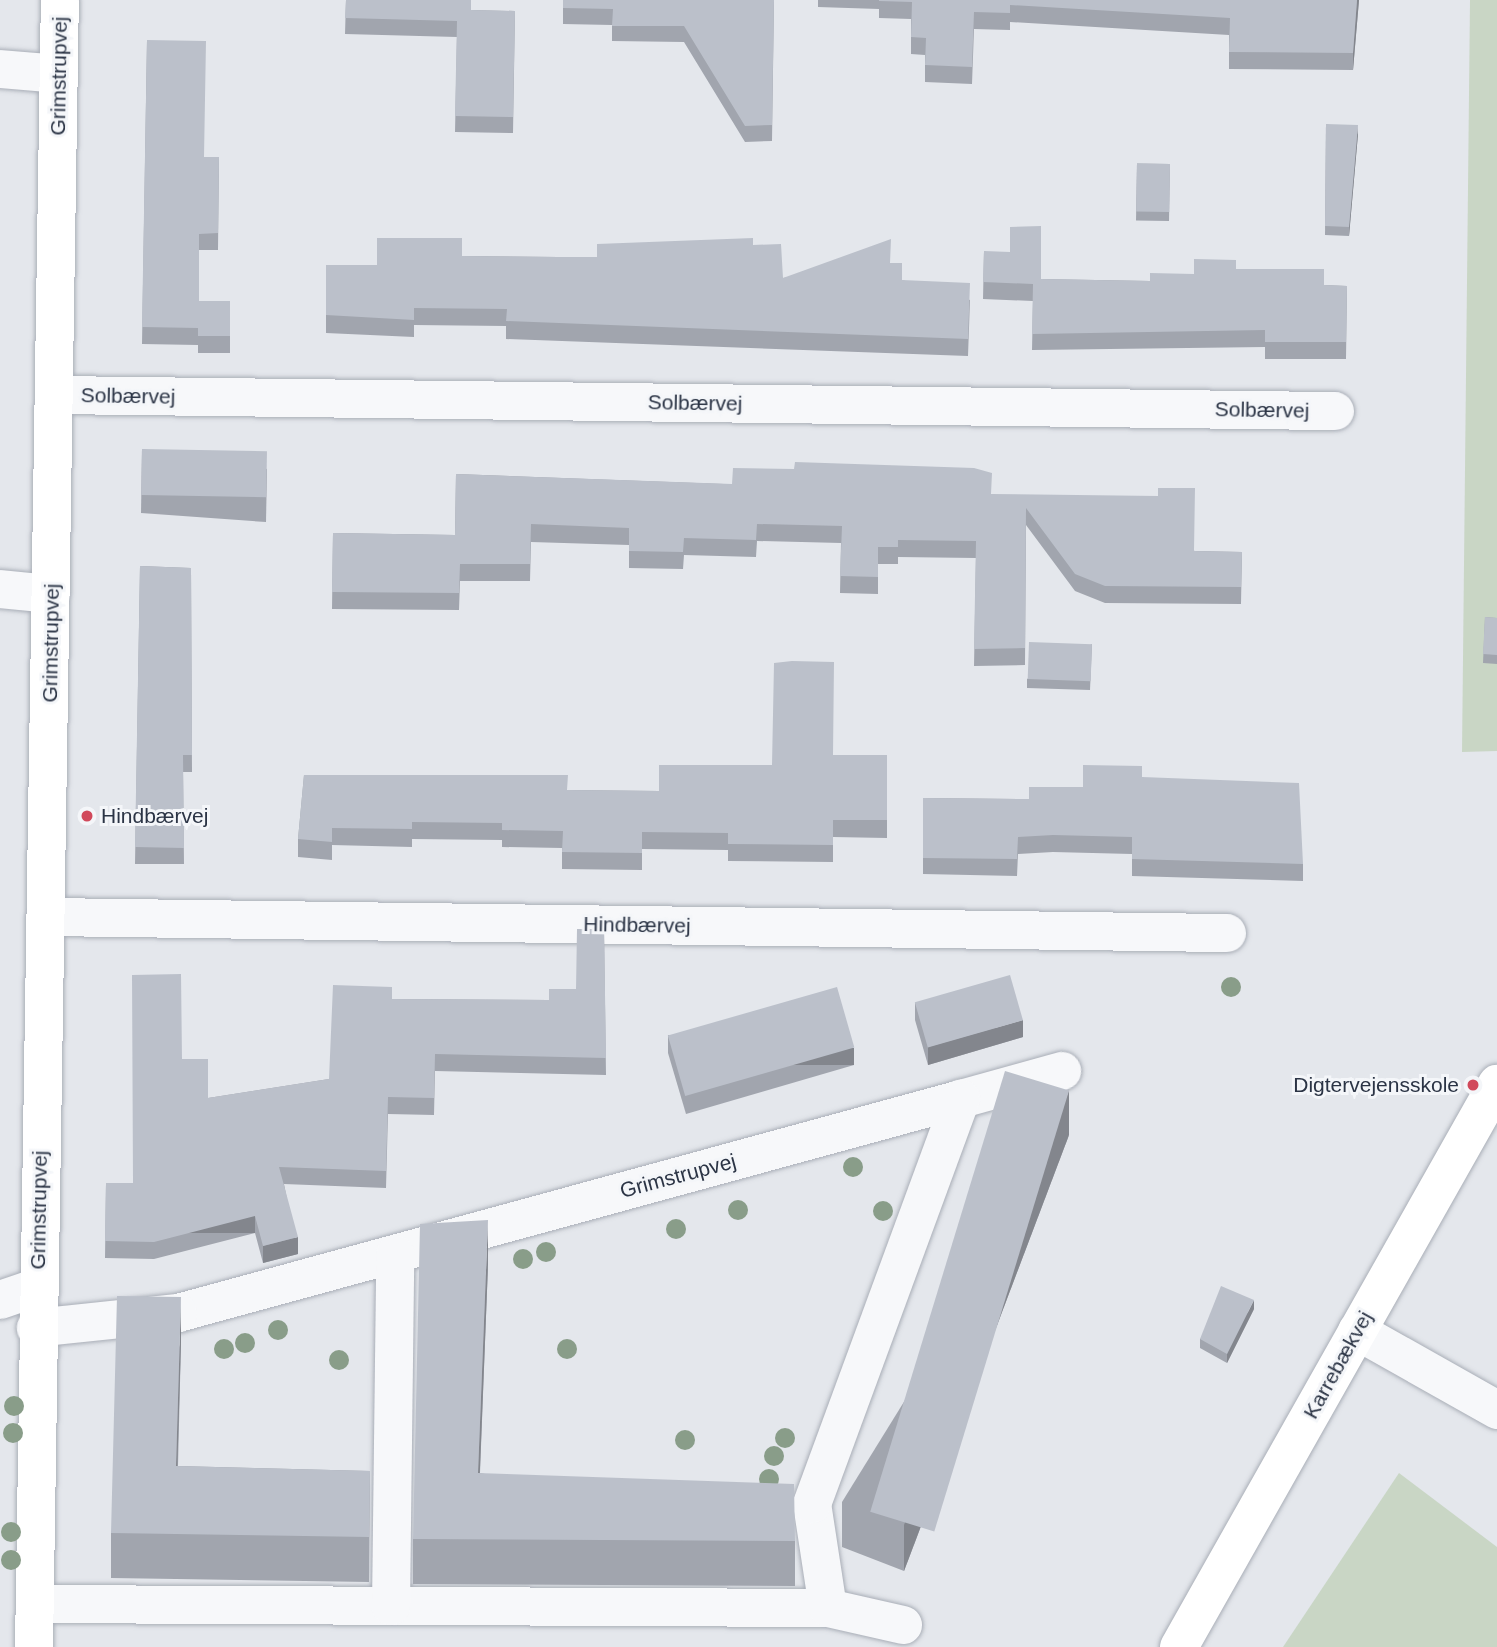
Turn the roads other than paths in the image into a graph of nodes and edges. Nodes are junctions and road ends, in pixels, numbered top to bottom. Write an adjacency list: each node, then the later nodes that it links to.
1 (60, 0): 3 (street, Grimstrupvej)
2 (0, 69): 3 (street)
3 (59, 74): 4 (street, Grimstrupvej)
4 (55, 396): 5 (street, Solbærvej); 7 (street, Grimstrupvej)
5 (1335, 411)
6 (0, 589): 7 (street)
7 (51, 594): 8 (street, Grimstrupvej)
8 (47, 917): 9 (street, Hindbærvej); 14 (street, Grimstrupvej)
9 (1227, 933)
10 (1062, 1071): 12 (street, Grimstrupvej)
11 (1497, 1084): 17 (street, Karrebækvej)
12 (961, 1099): 13 (street, Grimstrupvej); 21 (street)
13 (395, 1254): 16 (street, Grimstrupvej); 20 (street)
14 (38, 1287): 15 (street, Grimstrupvej); 16 (street, Grimstrupvej)
15 (0, 1300)
16 (36, 1328): 19 (street, Grimstrupvej)
17 (1357, 1331): 18 (street); 24 (street, Karrebækvej)
18 (1497, 1410)
19 (35, 1604): 20 (street); 23 (street, Grimstrupvej)
20 (391, 1606): 21 (street)
21 (828, 1608): 22 (street)
22 (904, 1625)
23 (34, 1647)
24 (1179, 1647)

